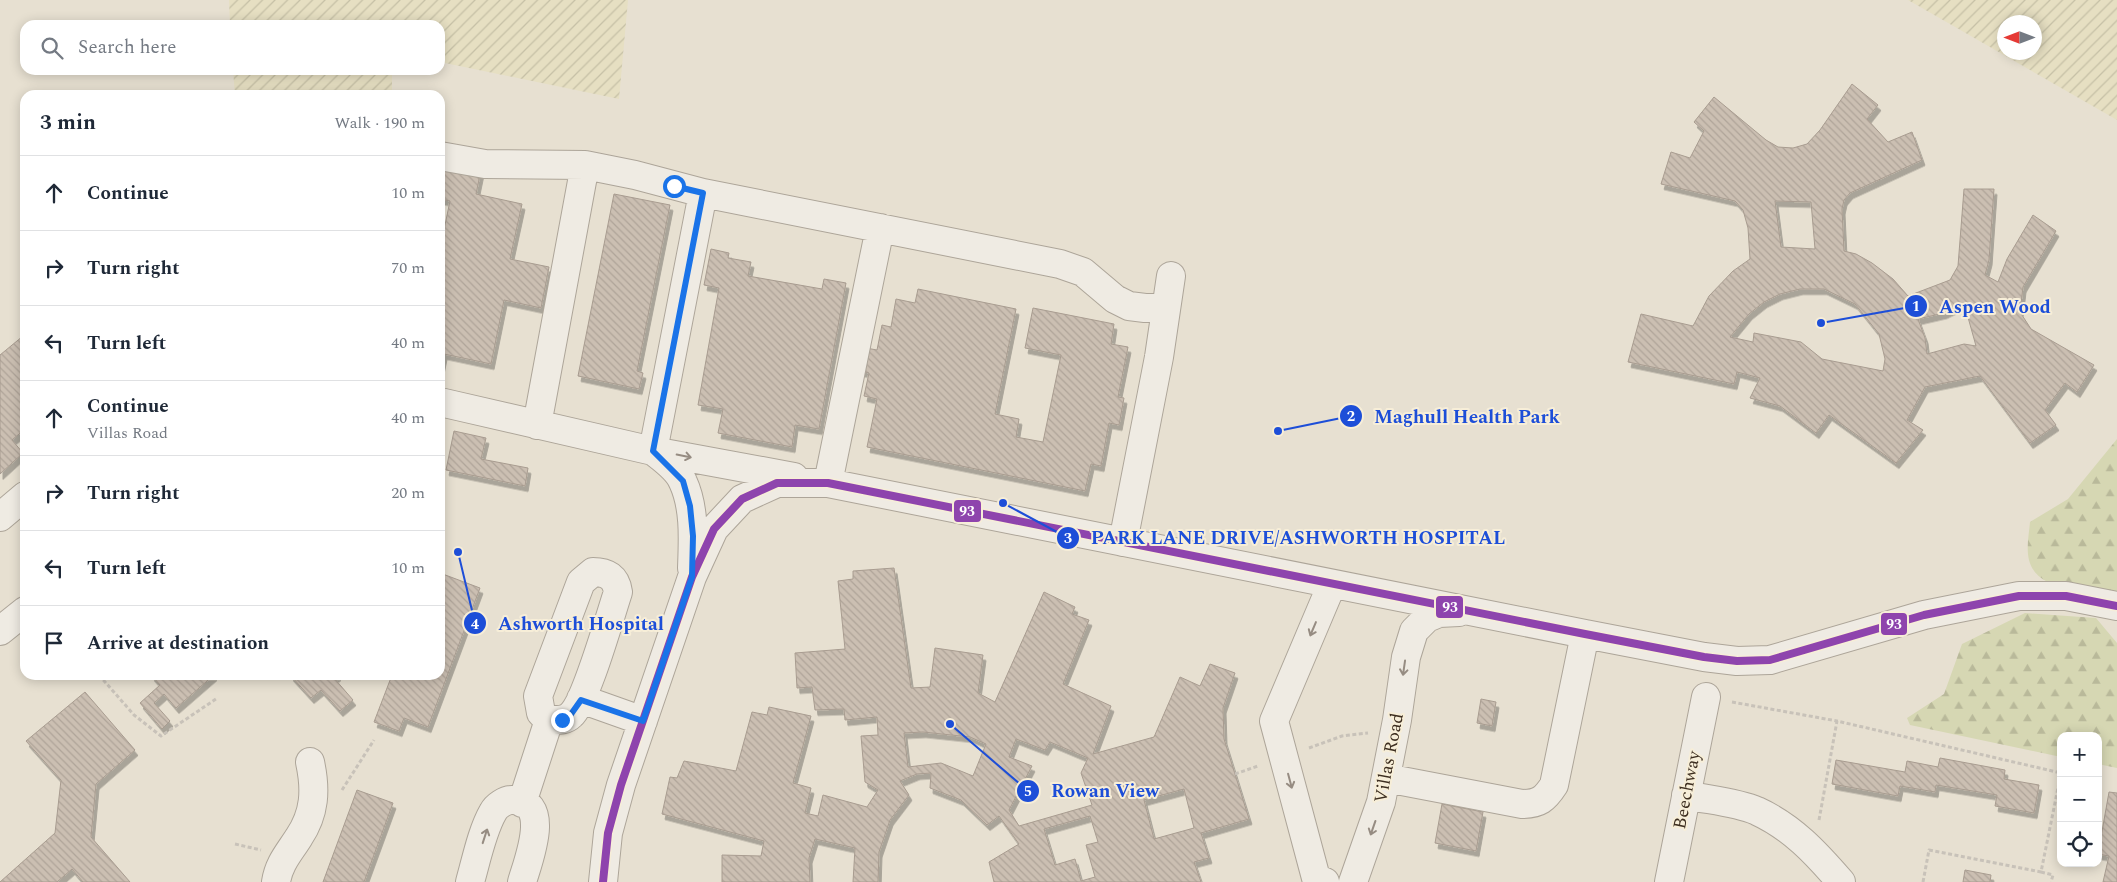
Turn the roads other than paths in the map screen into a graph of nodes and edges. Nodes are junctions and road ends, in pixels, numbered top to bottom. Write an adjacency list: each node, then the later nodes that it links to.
1 (445, 157): 2 (street)
2 (585, 166): 3 (street); 8 (street)
3 (703, 193): 4 (street); 9 (street)
4 (880, 228): 6 (street); 10 (street)
5 (1171, 276): 6 (street)
6 (1165, 307): 13 (street)
7 (445, 403): 8 (street)
8 (537, 426): 9 (street)
9 (653, 451): 10 (street, one-way to 10); 14 (street)
10 (825, 483): 13 (street); 14 (street)
11 (20, 500): 12 (street)
12 (0, 517)
13 (1123, 542): 15 (street)
14 (692, 577): 26 (street)
15 (1332, 584): 16 (street); 35 (street, one-way to 35)
16 (1397, 596): 18 (street); 21 (street)
17 (2117, 606): 22 (street)
18 (1470, 611): 21 (street); 22 (street)
19 (20, 615): 20 (street)
20 (0, 631)
21 (1414, 631): 28 (street, Villas Road, one-way to 28)
22 (1585, 634): 28 (street)
23 (1706, 697): 29 (street, Beechway)
24 (581, 700): 25 (street); 25 (street); 26 (street)
25 (549, 720): 30 (street)
26 (643, 721): 34 (street)
27 (310, 762): 31 (street)
28 (1386, 778): 36 (street, Villas Road, one-way to 36)
29 (1686, 796): 37 (street, Beechway); 38 (street)
30 (522, 803): 32 (street, one-way to 30); 33 (street)
31 (276, 882)
32 (470, 882)
33 (522, 882)
34 (603, 882)
35 (1325, 882)
36 (1353, 882)
37 (1669, 882)
38 (1841, 882)

